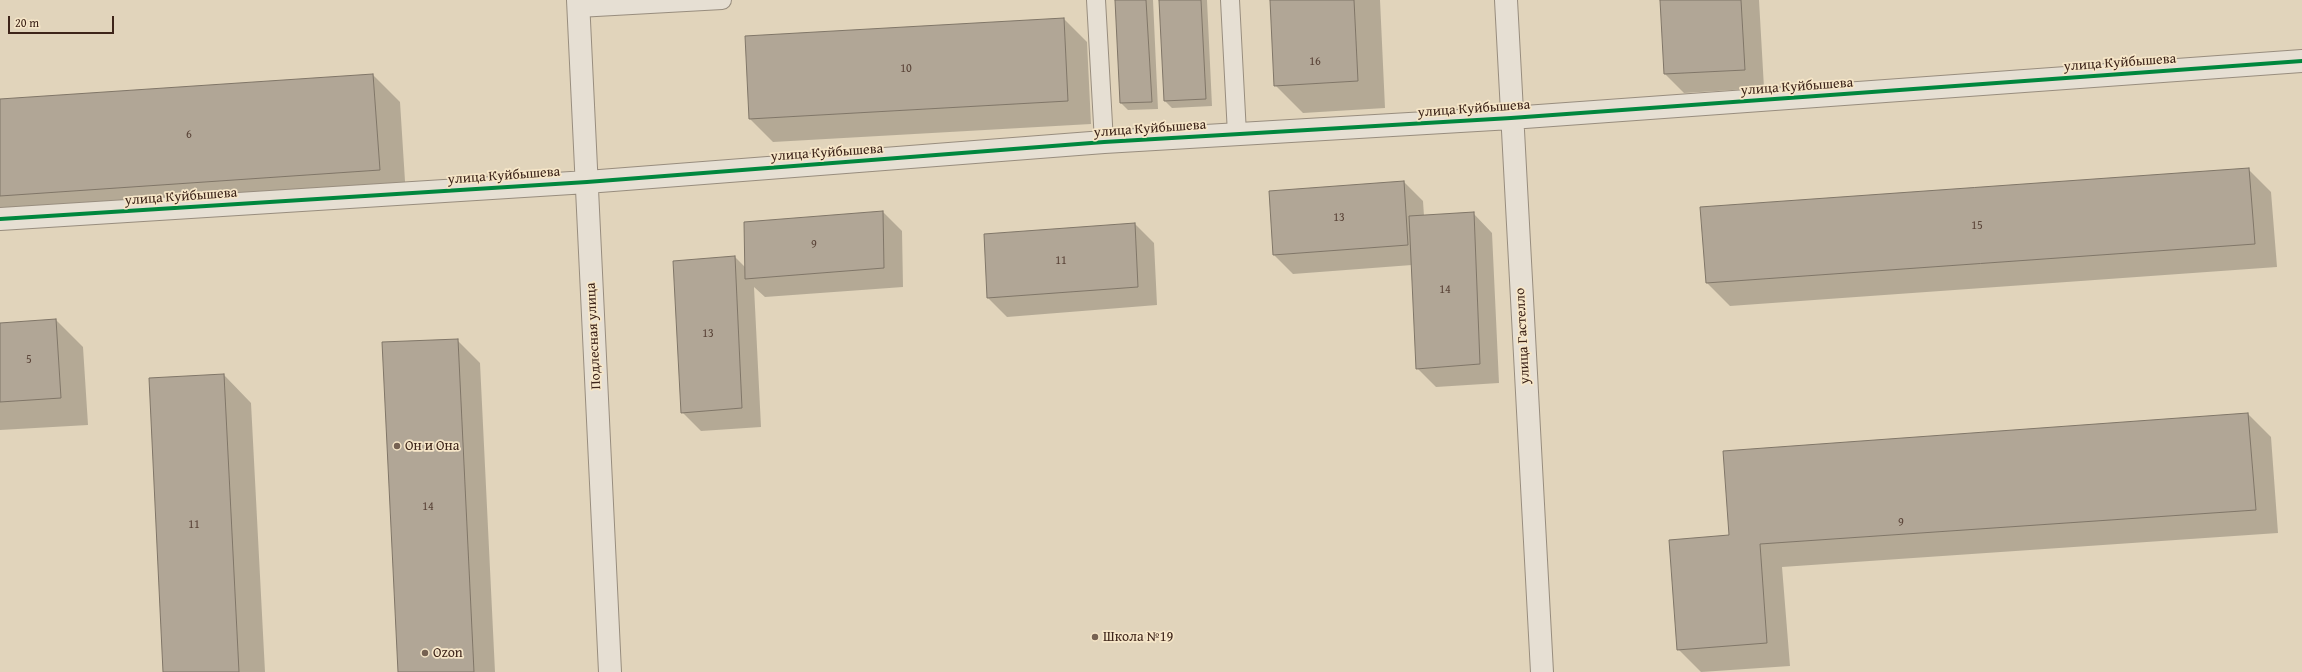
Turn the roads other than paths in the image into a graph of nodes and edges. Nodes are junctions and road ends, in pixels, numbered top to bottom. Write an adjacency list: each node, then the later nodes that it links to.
1 (722, 0): 5 (lane)
2 (1096, 0): 9 (lane)
3 (1230, 0): 8 (lane)
4 (1506, 0): 7 (street, улица Гастелло)
5 (578, 4): 10 (street, Подлесная улица)
6 (2302, 61): 7 (street, улица Куйбышева)
7 (1511, 118): 8 (street, улица Куйбышева); 13 (street, улица Гастелло)
8 (1237, 134): 9 (street, улица Куйбышева)
9 (1104, 142): 10 (street, улица Куйбышева)
10 (587, 182): 11 (street, улица Куйбышева); 12 (street, Подлесная улица)
11 (0, 219)
12 (610, 672)
13 (1542, 672)

